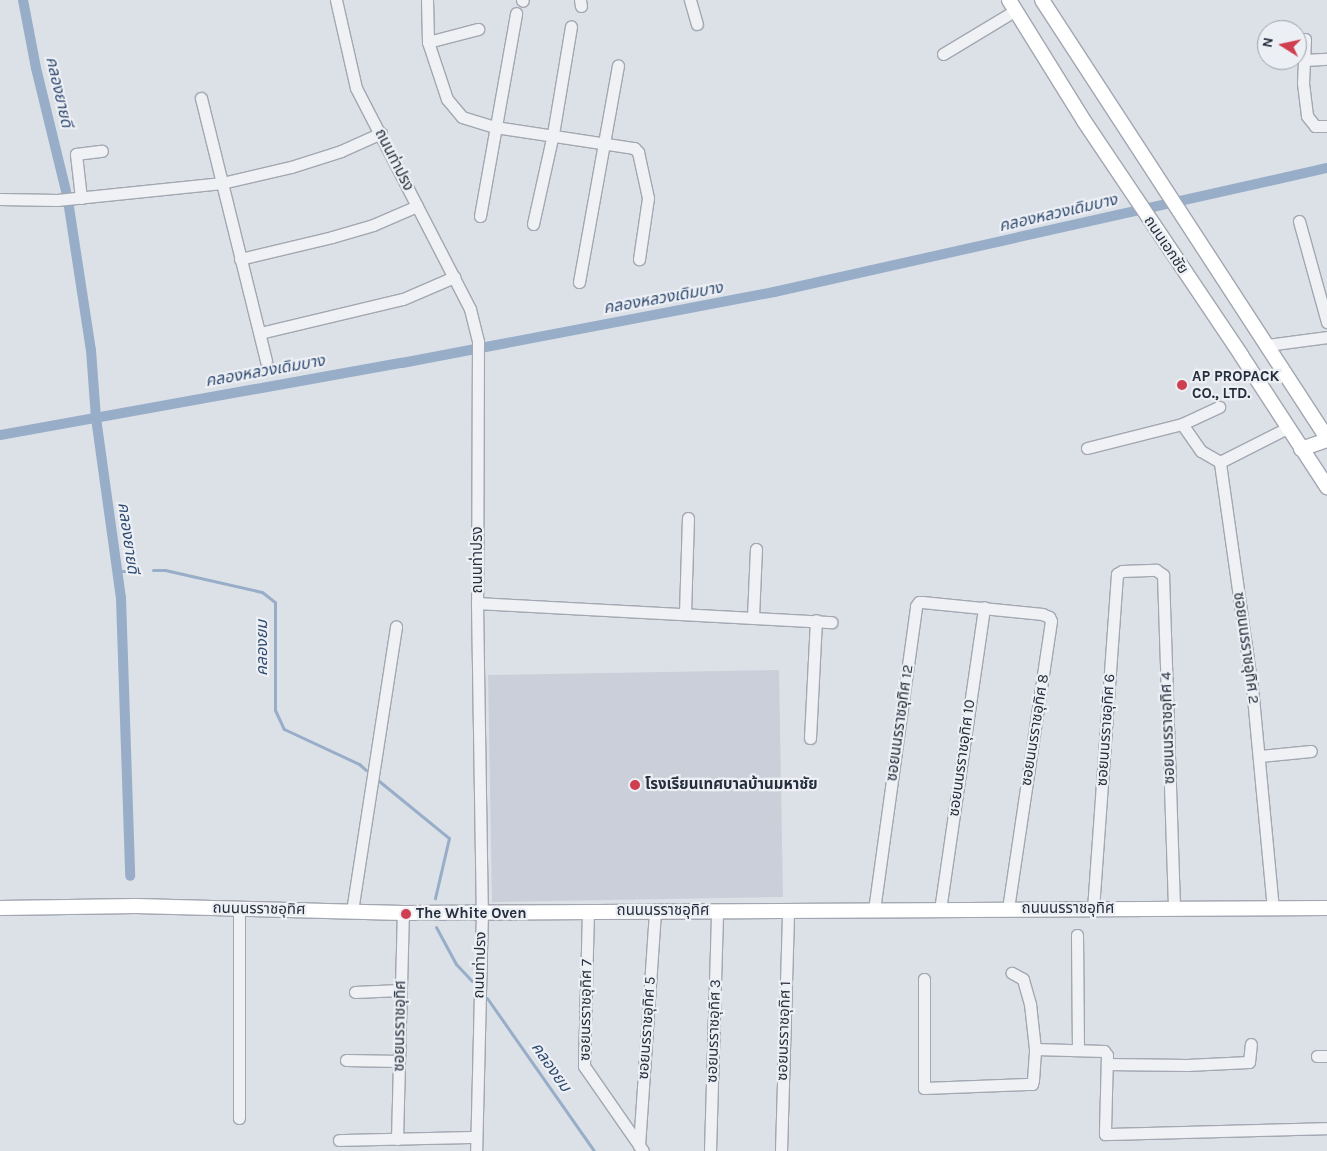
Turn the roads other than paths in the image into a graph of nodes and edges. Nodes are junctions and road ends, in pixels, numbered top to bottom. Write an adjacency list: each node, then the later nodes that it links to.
1 (336, 0): 19 (street, ถนนท่าปรง)
2 (427, 0): 10 (street)
3 (690, 0): 7 (street)
4 (1042, 0): 38 (main road, ถนนเอกชัย)
5 (1013, 5): 11 (street); 42 (main road, ถนนเอกชัย)
6 (516, 13): 18 (street)
7 (697, 24)
8 (571, 26): 20 (street)
9 (478, 29): 10 (street)
10 (428, 42): 18 (street)
11 (943, 54)
12 (1327, 59): 13 (street)
13 (1307, 60)
14 (618, 65): 21 (street)
15 (1304, 70): 17 (street)
16 (200, 98): 23 (street)
17 (1327, 126)
18 (495, 127): 20 (street); 27 (street)
19 (381, 133): 23 (street); 26 (street, ถนนท่าปรง)
20 (553, 134): 21 (street); 29 (street)
21 (603, 144): 31 (street); 33 (street)
22 (102, 151): 24 (street)
23 (222, 183): 24 (street); 30 (street)
24 (81, 198): 25 (street)
25 (0, 199)
26 (417, 206): 30 (street); 32 (street, ถนนท่าปรง)
27 (480, 216)
28 (1299, 221): 34 (street)
29 (533, 224)
30 (240, 258): 36 (street)
31 (639, 259)
32 (454, 277): 36 (street); 51 (street, ถนนท่าปรง)
33 (578, 282)
34 (1325, 308): 35 (street)
35 (1327, 322)
36 (260, 333): 39 (street)
37 (1327, 338): 38 (street)
38 (1267, 345): 43 (main road, ถนนเอกชัย)
39 (266, 362)
40 (1219, 407): 41 (street)
41 (1182, 424): 44 (street); 46 (street)
42 (1287, 428): 45 (main road, ถนนเอกชัย); 46 (street)
43 (1327, 439): 45 (main road)
44 (1087, 448)
45 (1301, 449): 47 (main road, ถนนเอกชัย)
46 (1220, 462): 60 (street, ซอยนนรราชอุทิศ 2)
47 (1327, 487)
48 (688, 518): 53 (street)
49 (756, 549): 54 (street)
50 (1139, 570): 63 (street, ซอยนนรราชอุทิศ 6); 64 (street, ซอยนนรราชอุทิศ 4)
51 (478, 603): 53 (street); 73 (street, ถนนท่าปรง)
52 (984, 607): 69 (street, ซอยนนรราชอุทิศ 12); 70 (street, ซอยนนรราชอุทิศ 10); 71 (street, ซอยนนรราชอุทิศ 8)
53 (685, 613): 54 (street)
54 (753, 617): 55 (street)
55 (816, 620): 56 (street); 58 (street)
56 (831, 622)
57 (396, 626): 72 (street)
58 (810, 738)
59 (1311, 751): 60 (street)
60 (1260, 756): 65 (street, ซอยนนรราชอุทิศ 2)
61 (0, 908): 66 (main road, ถนนนรราชอุทิศ)
62 (1327, 908): 65 (main road, ถนนนรราชอุทิศ)
63 (1092, 909): 64 (main road, ถนนนรราชอุทิศ); 71 (main road, ถนนนรราชอุทิศ)
64 (1174, 909): 65 (main road, ถนนนรราชอุทิศ)
65 (1273, 909)
66 (239, 910): 72 (main road, ถนนนรราชอุทิศ); 88 (street)
67 (717, 910): 68 (main road, ถนนนรราชอุทิศ); 75 (main road, ถนนนรราชอุทิศ); 95 (street, ซอยนรราชอุทิศ 3)
68 (788, 910): 69 (main road, ถนนนรราชอุทิศ); 96 (street, ซอยนรราชอุทิศ 1)
69 (874, 910): 70 (main road, ถนนนรราชอุทิศ)
70 (940, 910): 71 (main road, ถนนนรราชอุทิศ)
71 (1008, 910)
72 (352, 911): 76 (main road, ถนนนรราชอุทิศ)
73 (482, 911): 74 (main road, ถนนนรราชอุทิศ); 76 (main road, ถนนนรราชอุทิศ); 90 (street, ถนนท่าปรง)
74 (588, 911): 75 (main road, ถนนนรราชอุทิศ); 93 (street, ซอยนรราชอุทิศ 7)
75 (656, 911): 93 (street, ซอยนรราชอุทิศ 5)
76 (403, 913): 80 (street, ซอยนรราชอุทิศ)
77 (1076, 935): 84 (street)
78 (1012, 973): 83 (street)
79 (924, 979): 83 (street)
80 (400, 990): 81 (street); 86 (street, ซอยนรราชอุทิศ)
81 (355, 992)
82 (1250, 1044): 87 (street)
83 (1035, 1049): 84 (street)
84 (1078, 1050): 87 (street)
85 (346, 1060): 86 (street)
86 (399, 1061): 91 (street, ซอยนรราชอุทิศ)
87 (1106, 1064): 89 (street)
88 (239, 1118)
89 (1327, 1128)
90 (476, 1137): 91 (street); 94 (street, ถนนท่าปรง)
91 (398, 1139): 92 (street)
92 (339, 1140)
93 (641, 1148)
94 (476, 1151)
95 (710, 1151)
96 (781, 1151)

